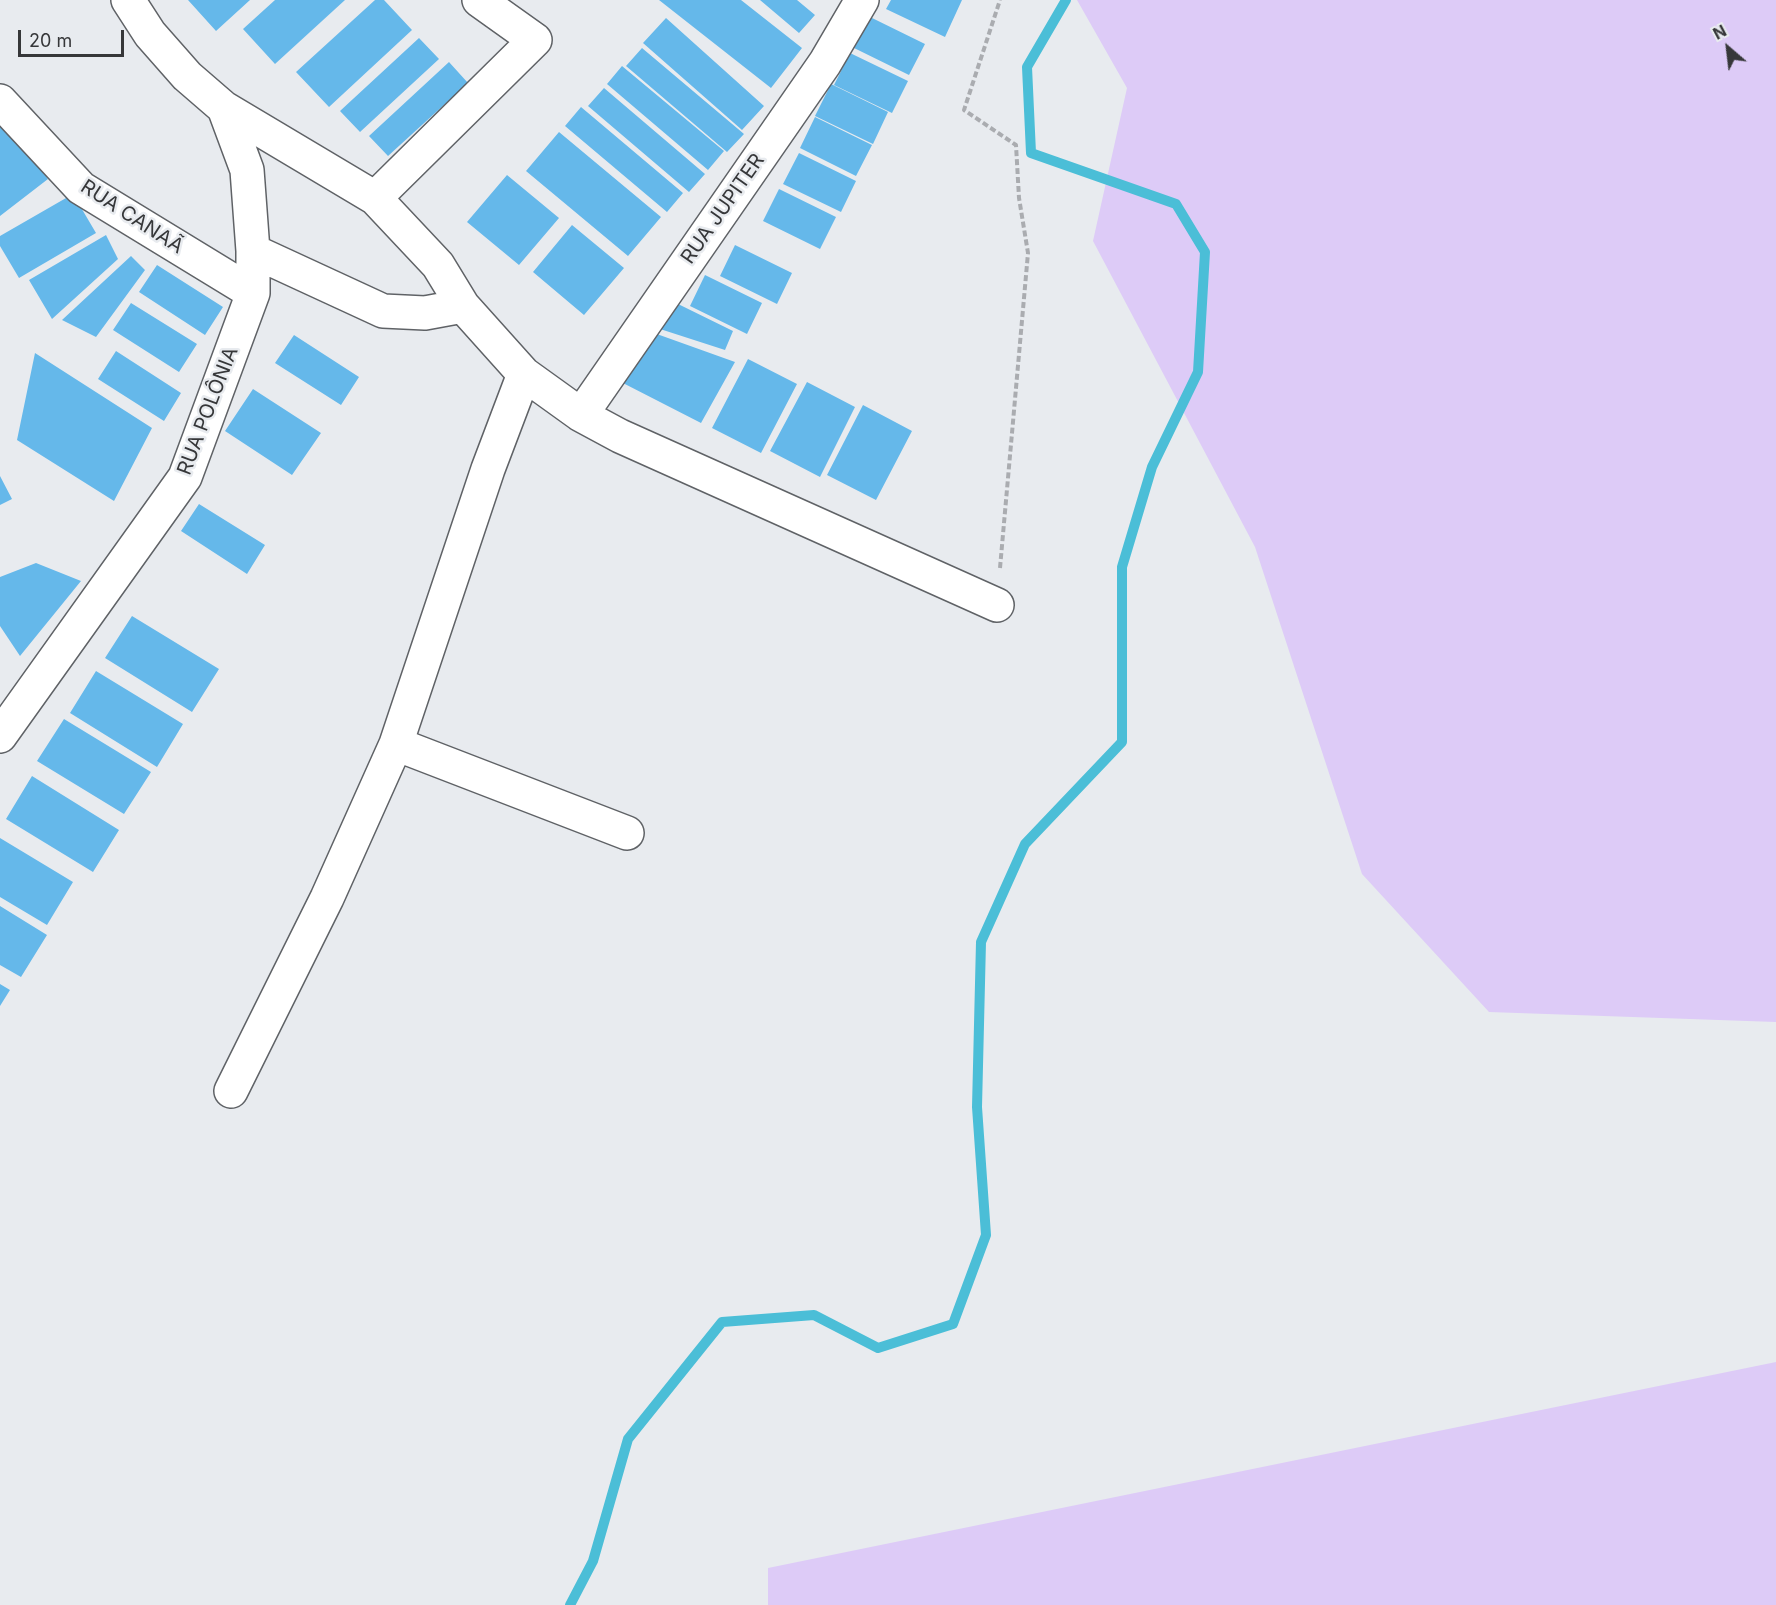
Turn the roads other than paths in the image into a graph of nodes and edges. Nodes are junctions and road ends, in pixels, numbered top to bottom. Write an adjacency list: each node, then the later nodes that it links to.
1 (128, 0): 5 (street)
2 (479, 0): 6 (street)
3 (862, 0): 11 (street, RUA JUPITER)
4 (0, 101): 8 (street, RUA CANAÃ)
5 (224, 108): 6 (street); 7 (street, RUA POLÔNIA)
6 (375, 198): 9 (street)
7 (253, 251): 8 (street, RUA POLÔNIA); 9 (street)
8 (253, 292): 13 (street, RUA POLÔNIA)
9 (463, 306): 10 (street)
10 (524, 374): 11 (street); 14 (street)
11 (581, 415): 12 (street)
12 (997, 605)
13 (0, 736)
14 (396, 744): 15 (street); 16 (street)
15 (627, 833)
16 (231, 1091)

